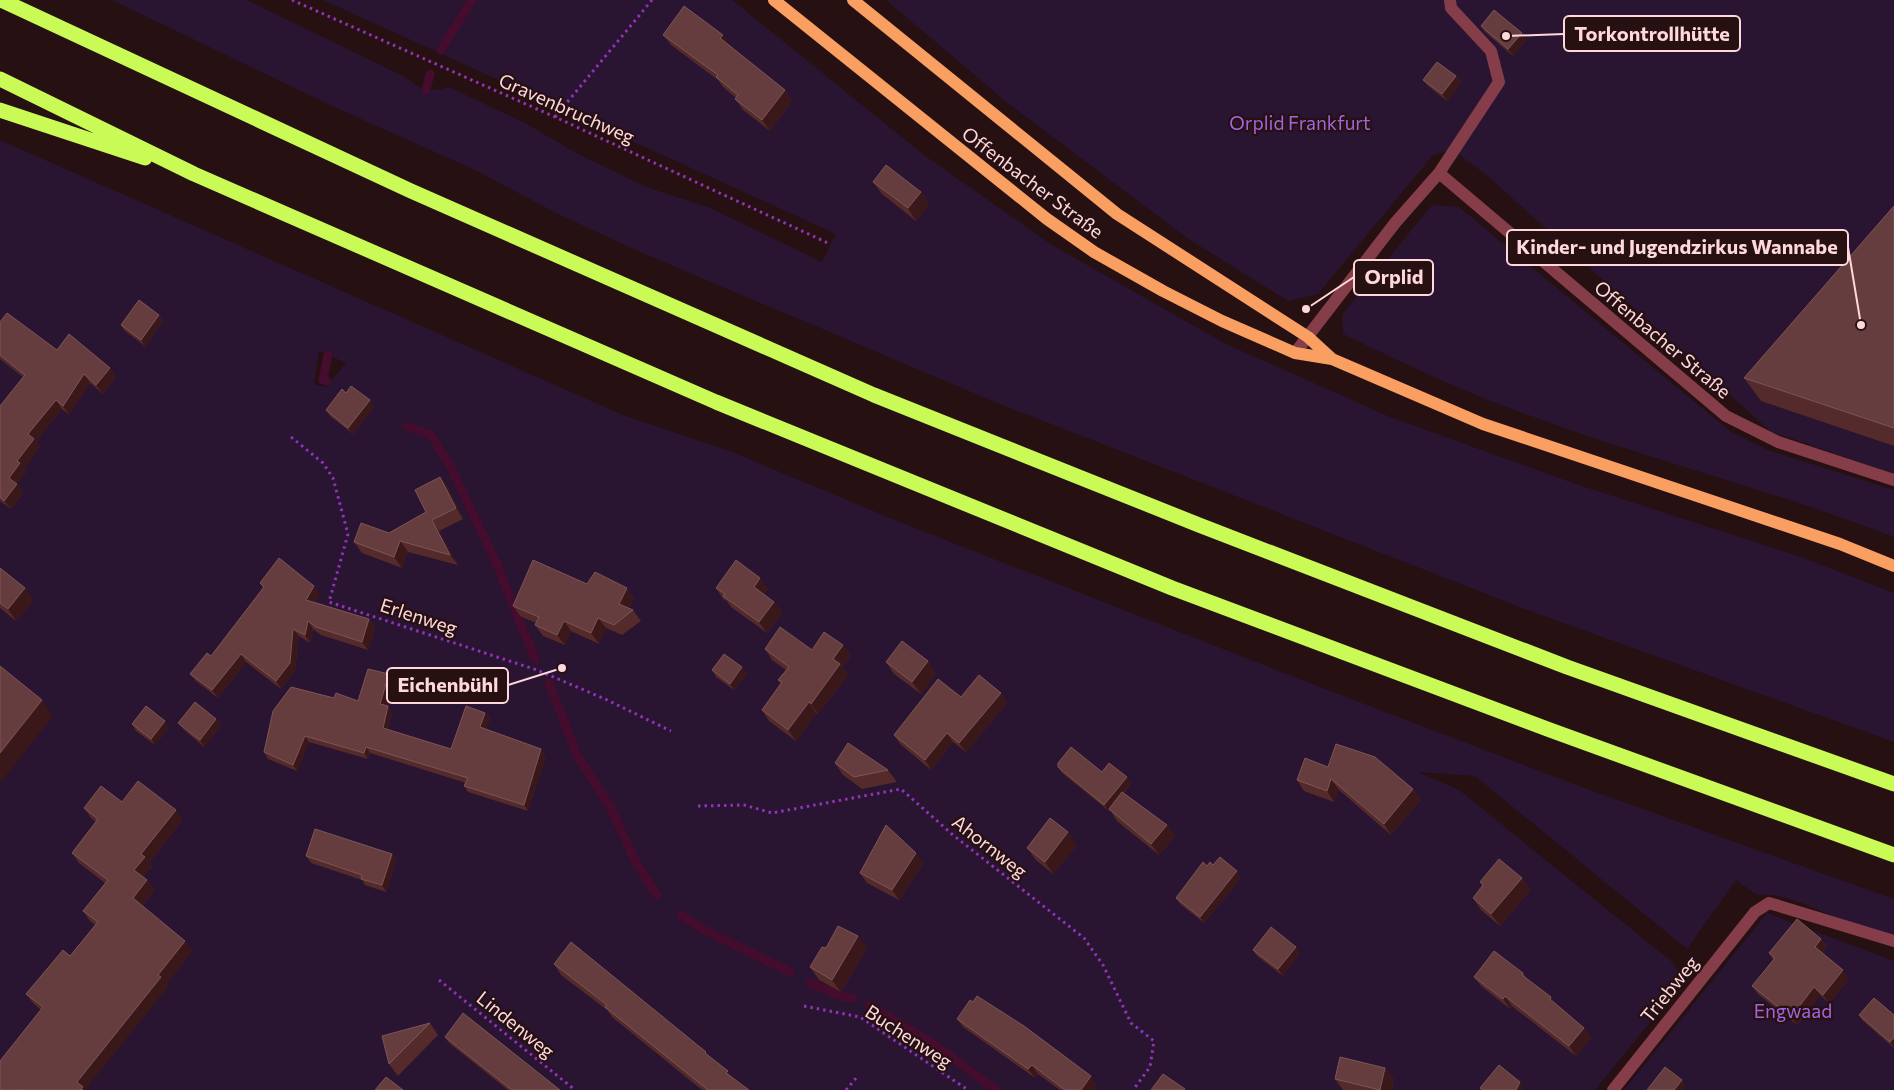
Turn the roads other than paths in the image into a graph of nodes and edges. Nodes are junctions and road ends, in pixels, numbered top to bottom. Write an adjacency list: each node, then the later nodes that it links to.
1 (774, 0): 10 (main road, Offenbacher Straße)
2 (853, 0): 9 (main road, Offenbacher Straße)
3 (1450, 0): 7 (street)
4 (2, 1): 14 (highway)
5 (0, 80): 8 (highway)
6 (0, 110): 8 (highway)
7 (1439, 173): 9 (street); 12 (street, Offenbacher Straße)
8 (194, 174): 15 (highway)
9 (1308, 337): 10 (street); 11 (main road, Offenbacher Straße)
10 (1295, 353): 11 (main road, Offenbacher Straße)
11 (1332, 359): 13 (main road, Offenbacher Straße)
12 (1894, 480)
13 (1894, 566)
14 (1894, 784)
15 (1894, 856)
16 (1894, 941): 17 (street, Triebweg)
17 (1612, 1090)

